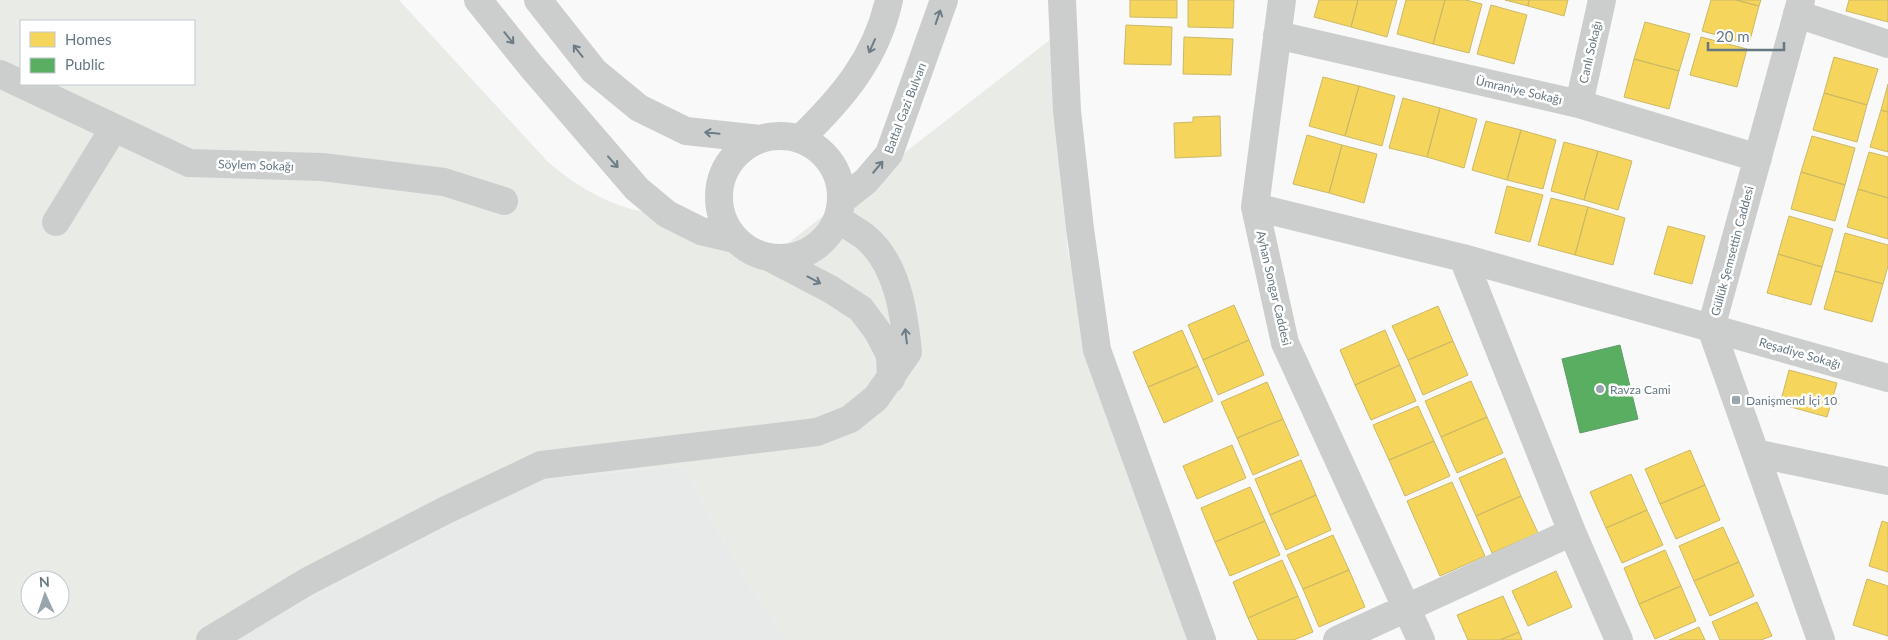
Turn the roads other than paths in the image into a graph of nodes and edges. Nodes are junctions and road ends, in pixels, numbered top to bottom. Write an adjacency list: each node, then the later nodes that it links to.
1 (478, 0): 23 (street, one-way to 23)
2 (538, 0): 16 (street, one-way to 2)
3 (889, 0): 17 (street, one-way to 17)
4 (944, 0): 21 (street, Battal Gazi Bulvarı, one-way to 4)
5 (1062, 0): 34 (street)
6 (1282, 0): 9 (street, Ayhan Songar Caddesi)
7 (1602, 0): 14 (street, Canlı Sokağı)
8 (1799, 7): 10 (street); 18 (street, Güllük Şemsettin Caddesi)
9 (1277, 35): 14 (street, Ümraniye Sokağı); 20 (street, Ayhan Songar Caddesi)
10 (1888, 44)
11 (0, 74): 12 (street, Söylem Sokağı)
12 (20, 83)
13 (23, 85): 15 (street, Söylem Sokağı)
14 (1579, 104): 18 (street, Ümraniye Sokağı)
15 (114, 128): 19 (street, Söylem Sokağı); 22 (street)
16 (760, 138): 17 (street); 23 (street)
17 (800, 139): 21 (street)
18 (1758, 158): 26 (street, Güllük Şemsettin Caddesi)
19 (504, 201)
20 (1255, 207): 25 (street, Reşadiye Sokağı); 32 (street, Ayhan Songar Caddesi)
21 (840, 210): 24 (street); 28 (street, one-way to 21)
22 (56, 222)
23 (735, 239): 24 (street)
24 (771, 258): 28 (street, one-way to 28)
25 (1463, 258): 26 (street, Reşadiye Sokağı); 31 (street)
26 (1711, 328): 27 (street, Reşadiye Sokağı); 29 (street, Güllük Şemsettin Caddesi)
27 (1886, 369)
28 (891, 379): 33 (street)
29 (1755, 454): 30 (street); 38 (street, Güllük Şemsettin Caddesi)
30 (1888, 481)
31 (1572, 532): 32 (street); 37 (street)
32 (1406, 607): 35 (street); 36 (street, Ayhan Songar Caddesi)
33 (210, 640)
34 (1202, 640)
35 (1337, 640)
36 (1421, 640)
37 (1619, 640)
38 (1821, 640)

